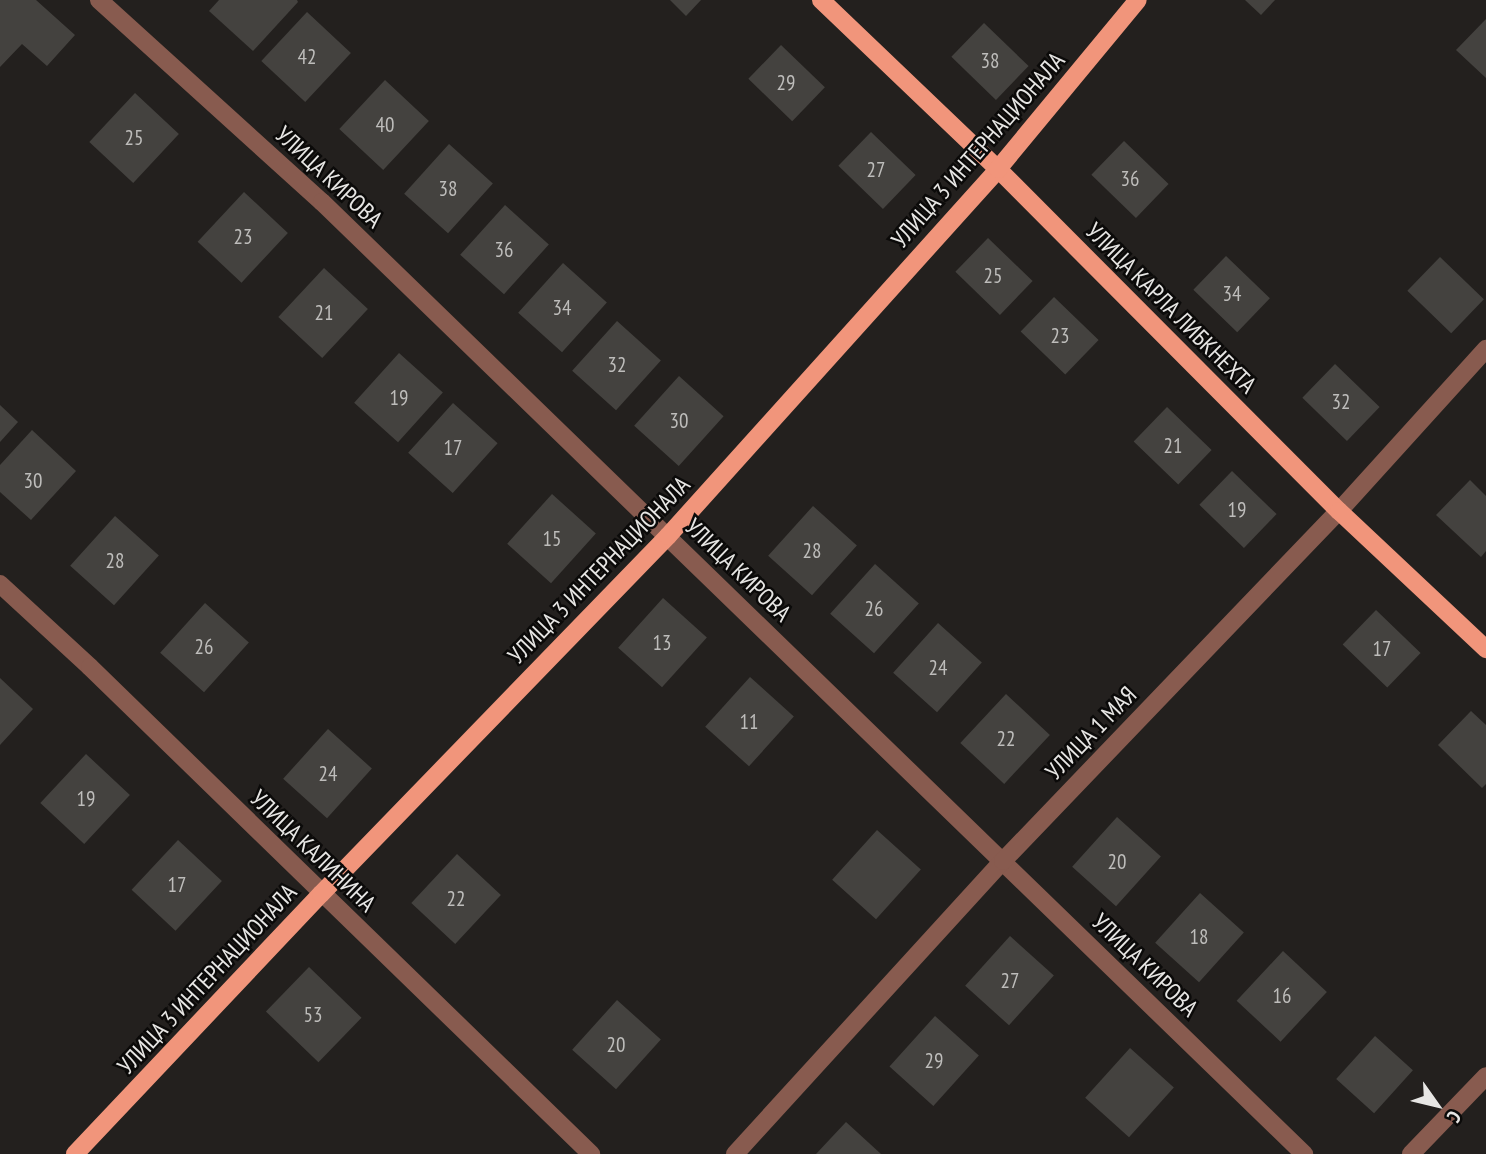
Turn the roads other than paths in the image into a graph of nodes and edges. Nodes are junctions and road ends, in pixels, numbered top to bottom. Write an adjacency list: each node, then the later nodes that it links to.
1 (99, 0): 7 (street, УЛИЦА КИРОВА)
2 (821, 0): 4 (main road, УЛИЦА КАРЛА ЛИБКНЕХТА)
3 (1138, 0): 4 (main road, УЛИЦА 3 ИНТЕРНАЦИОНАЛА)
4 (998, 169): 6 (main road, УЛИЦА КАРЛА ЛИБКНЕХТА); 7 (main road, УЛИЦА 3 ИНТЕРНАЦИОНАЛА)
5 (1486, 349): 6 (street, УЛИЦА 1 МАЯ)
6 (1339, 511): 9 (main road, УЛИЦА КАРЛА ЛИБКНЕХТА); 10 (street, УЛИЦА 1 МАЯ)
7 (668, 536): 10 (street, УЛИЦА КИРОВА); 11 (main road, УЛИЦА 3 ИНТЕРНАЦИОНАЛА)
8 (0, 584): 11 (street, УЛИЦА КАЛИНИНА)
9 (1486, 649)
10 (1003, 861): 15 (street, УЛИЦА 1 МАЯ); 16 (street, УЛИЦА КИРОВА)
11 (321, 894): 13 (main road, УЛИЦА 3 ИНТЕРНАЦИОНАЛА); 14 (street, УЛИЦА КАЛИНИНА)
12 (1486, 1076): 17 (street)
13 (75, 1154)
14 (591, 1154)
15 (735, 1154)
16 (1304, 1154)
17 (1411, 1154)

